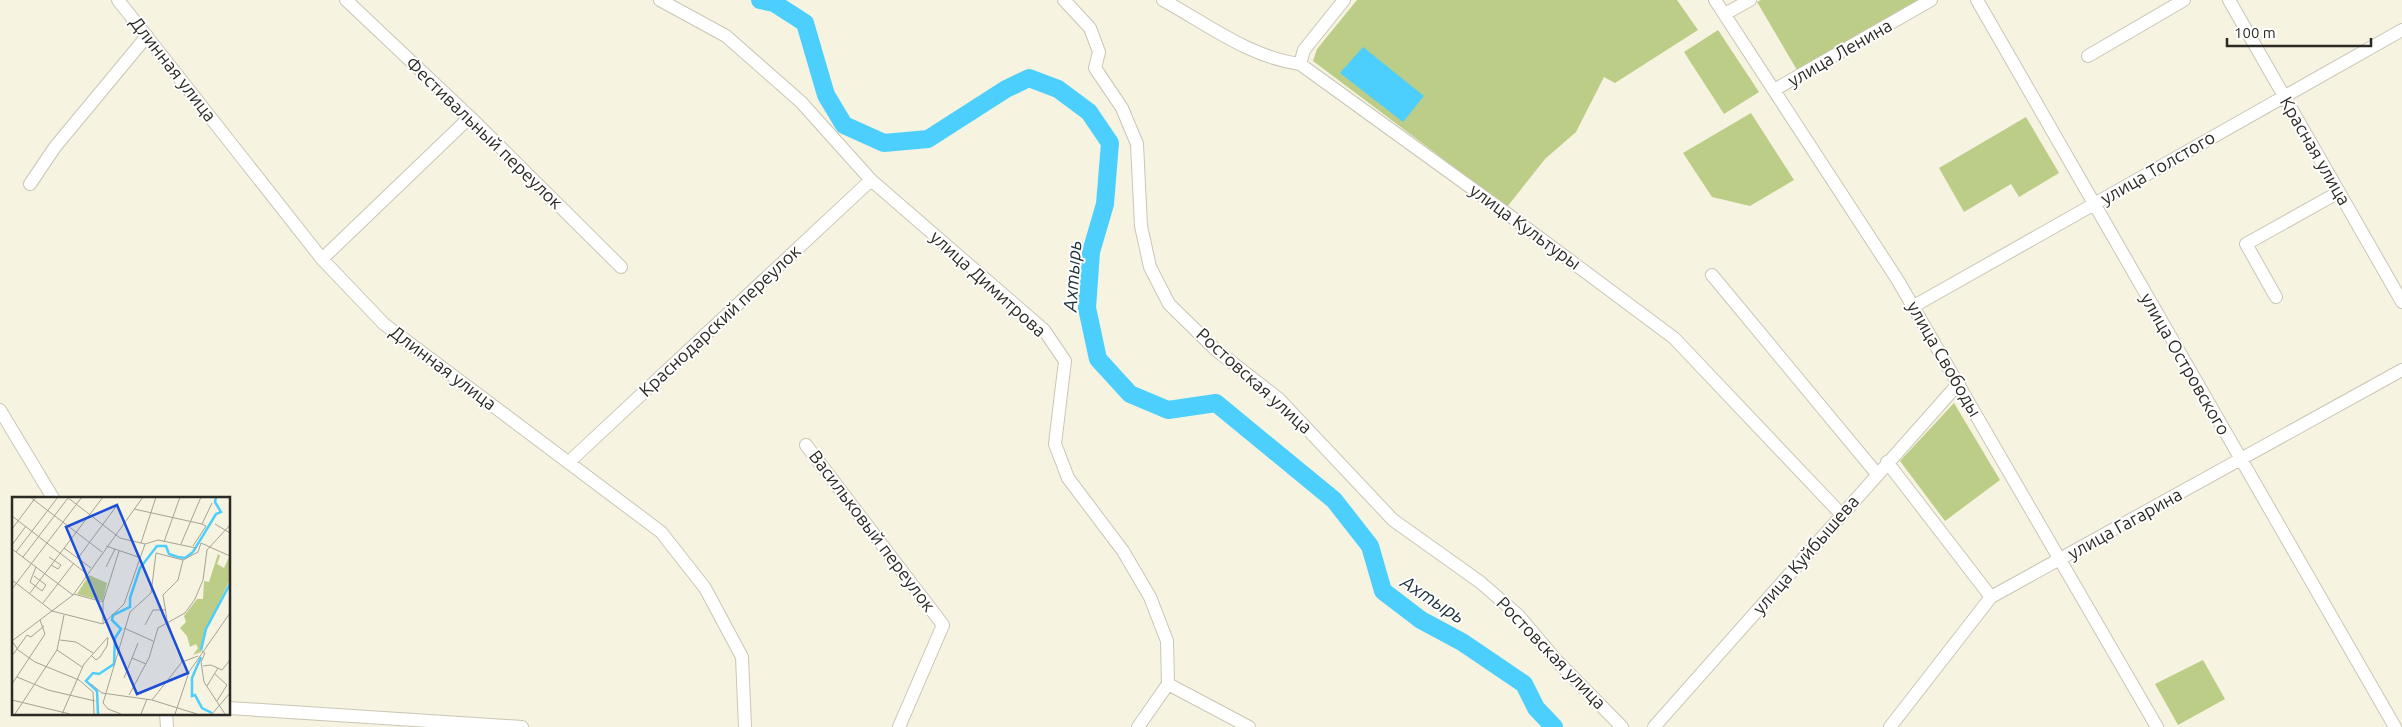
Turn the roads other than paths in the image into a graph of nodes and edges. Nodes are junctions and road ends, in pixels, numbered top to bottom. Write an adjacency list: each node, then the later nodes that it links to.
1 (118, 0): 15 (street, Длинная улица)
2 (346, 0): 20 (street, Фестивальный переулок)
3 (660, 0): 21 (street, улица Димитрова)
4 (1064, 0): 52 (street, Ростовская улица)
5 (1163, 0): 17 (street, улица Культуры)
6 (1344, 0): 17 (street)
7 (1715, 0): 13 (street, улица Свободы)
8 (1750, 0): 13 (street)
9 (1931, 0): 18 (street, улица Ленина)
10 (1977, 0): 24 (street, улица Островского)
11 (2184, 0): 16 (street)
12 (2229, 0): 19 (street, Красная улица)
13 (1725, 14): 18 (street, улица Свободы)
14 (2402, 30): 19 (street, улица Толстого)
15 (147, 36): 22 (street); 25 (street, Длинная улица)
16 (2088, 56)
17 (1300, 64): 40 (street, улица Культуры)
18 (1774, 90): 30 (street, улица Свободы)
19 (2283, 96): 23 (street, Красная улица); 24 (street, улица Толстого)
20 (470, 117): 25 (street); 26 (street, Фестивальный переулок)
21 (870, 180): 36 (street, Краснодарский переулок); 43 (street, улица Димитрова)
22 (30, 184)
23 (2340, 192): 28 (street); 29 (street, Красная улица)
24 (2094, 205): 30 (street, улица Толстого); 35 (street, улица Островского)
25 (322, 259): 36 (street, Длинная улица)
26 (621, 268)
27 (1712, 275): 38 (street)
28 (2276, 297)
29 (2402, 302)
30 (1914, 306): 32 (street, улица Свободы)
31 (2402, 370): 35 (street, улица Гагарина)
32 (1959, 383): 37 (street, улица Куйбышева); 41 (street, улица Свободы)
33 (0, 410): 39 (street)
34 (806, 445): 49 (street, Васильковый переулок)
35 (2240, 460): 41 (street, улица Гагарина); 56 (street, улица Островского)
36 (569, 462): 48 (street, Длинная улица)
37 (1888, 462): 38 (street, улица Куйбышева); 42 (street)
38 (1877, 474): 40 (street, улица Куйбышева)
39 (52, 497)
40 (1841, 514): 53 (street, улица Куйбышева)
41 (2060, 560): 42 (street, улица Гагарина); 55 (street, улица Свободы)
42 (1991, 596): 54 (street, улица Гагарина)
43 (1168, 684): 50 (street); 51 (street)
44 (230, 708): 47 (street)
45 (166, 714): 46 (street)
46 (167, 727)
47 (522, 727)
48 (745, 727)
49 (899, 727)
50 (1138, 727)
51 (1249, 727)
52 (1622, 727)
53 (1654, 727)
54 (1890, 727)
55 (2157, 727)
56 (2395, 727)

